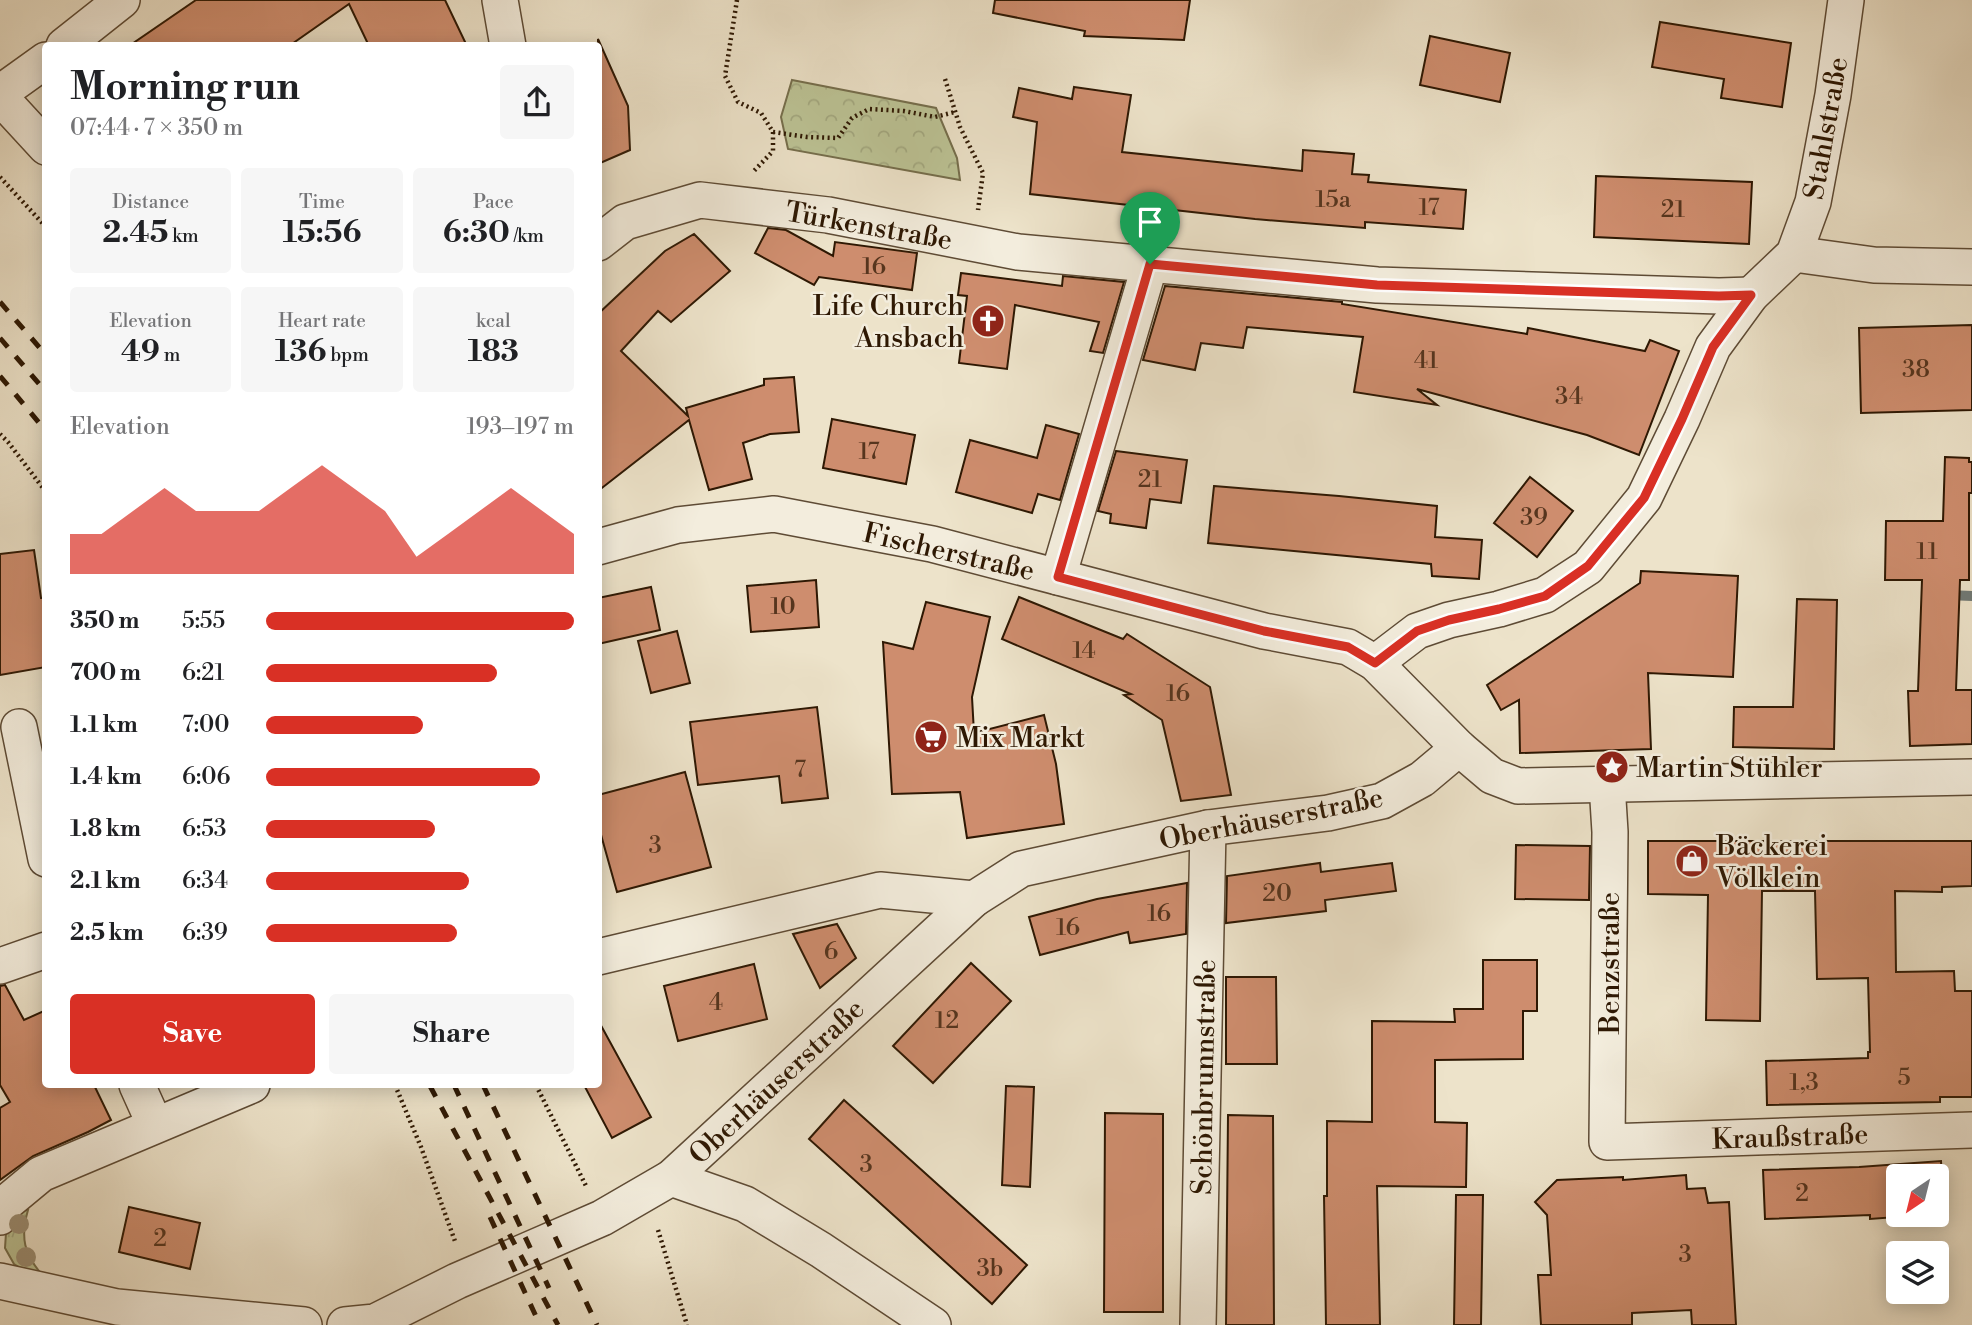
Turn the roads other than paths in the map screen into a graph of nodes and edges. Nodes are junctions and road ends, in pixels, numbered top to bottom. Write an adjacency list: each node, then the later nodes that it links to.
1 (122, 0): 4 (street)
2 (500, 0): 5 (street)
3 (1846, 0): 10 (street, Stahlstraße)
4 (69, 42)
5 (507, 42)
6 (42, 63): 7 (street)
7 (0, 95): 8 (street)
8 (42, 142)
9 (602, 240): 11 (street, Türkenstraße)
10 (1794, 254): 12 (street); 13 (street)
11 (1150, 264): 13 (street, Türkenstraße); 15 (street)
12 (1972, 267)
13 (1751, 295): 16 (street)
14 (602, 546): 15 (street, Fischerstraße)
15 (1058, 577): 16 (street, Fischerstraße)
16 (1375, 663): 18 (street, Fischerstraße)
17 (22, 725): 22 (street)
18 (1459, 748): 20 (street); 21 (street, Oberhäuserstraße)
19 (1972, 777): 20 (street)
20 (1607, 784): 31 (street, Benzstraße)
21 (1208, 828): 23 (street, Oberhäuserstraße); 38 (street, Schönbrunnstraße)
22 (42, 837)
23 (974, 899): 25 (street); 32 (street, Oberhäuserstraße)
24 (42, 951): 26 (street)
25 (602, 956)
26 (0, 966)
27 (138, 1088): 29 (street)
28 (245, 1088): 29 (street)
29 (155, 1125): 33 (street)
30 (1972, 1130): 31 (street, Kraußstraße)
31 (1608, 1142)
32 (671, 1178): 35 (street, Oberhäuserstraße); 37 (street)
33 (0, 1217)
34 (0, 1281): 36 (street)
35 (365, 1324)
36 (304, 1325)
37 (933, 1325)
38 (1198, 1325)

